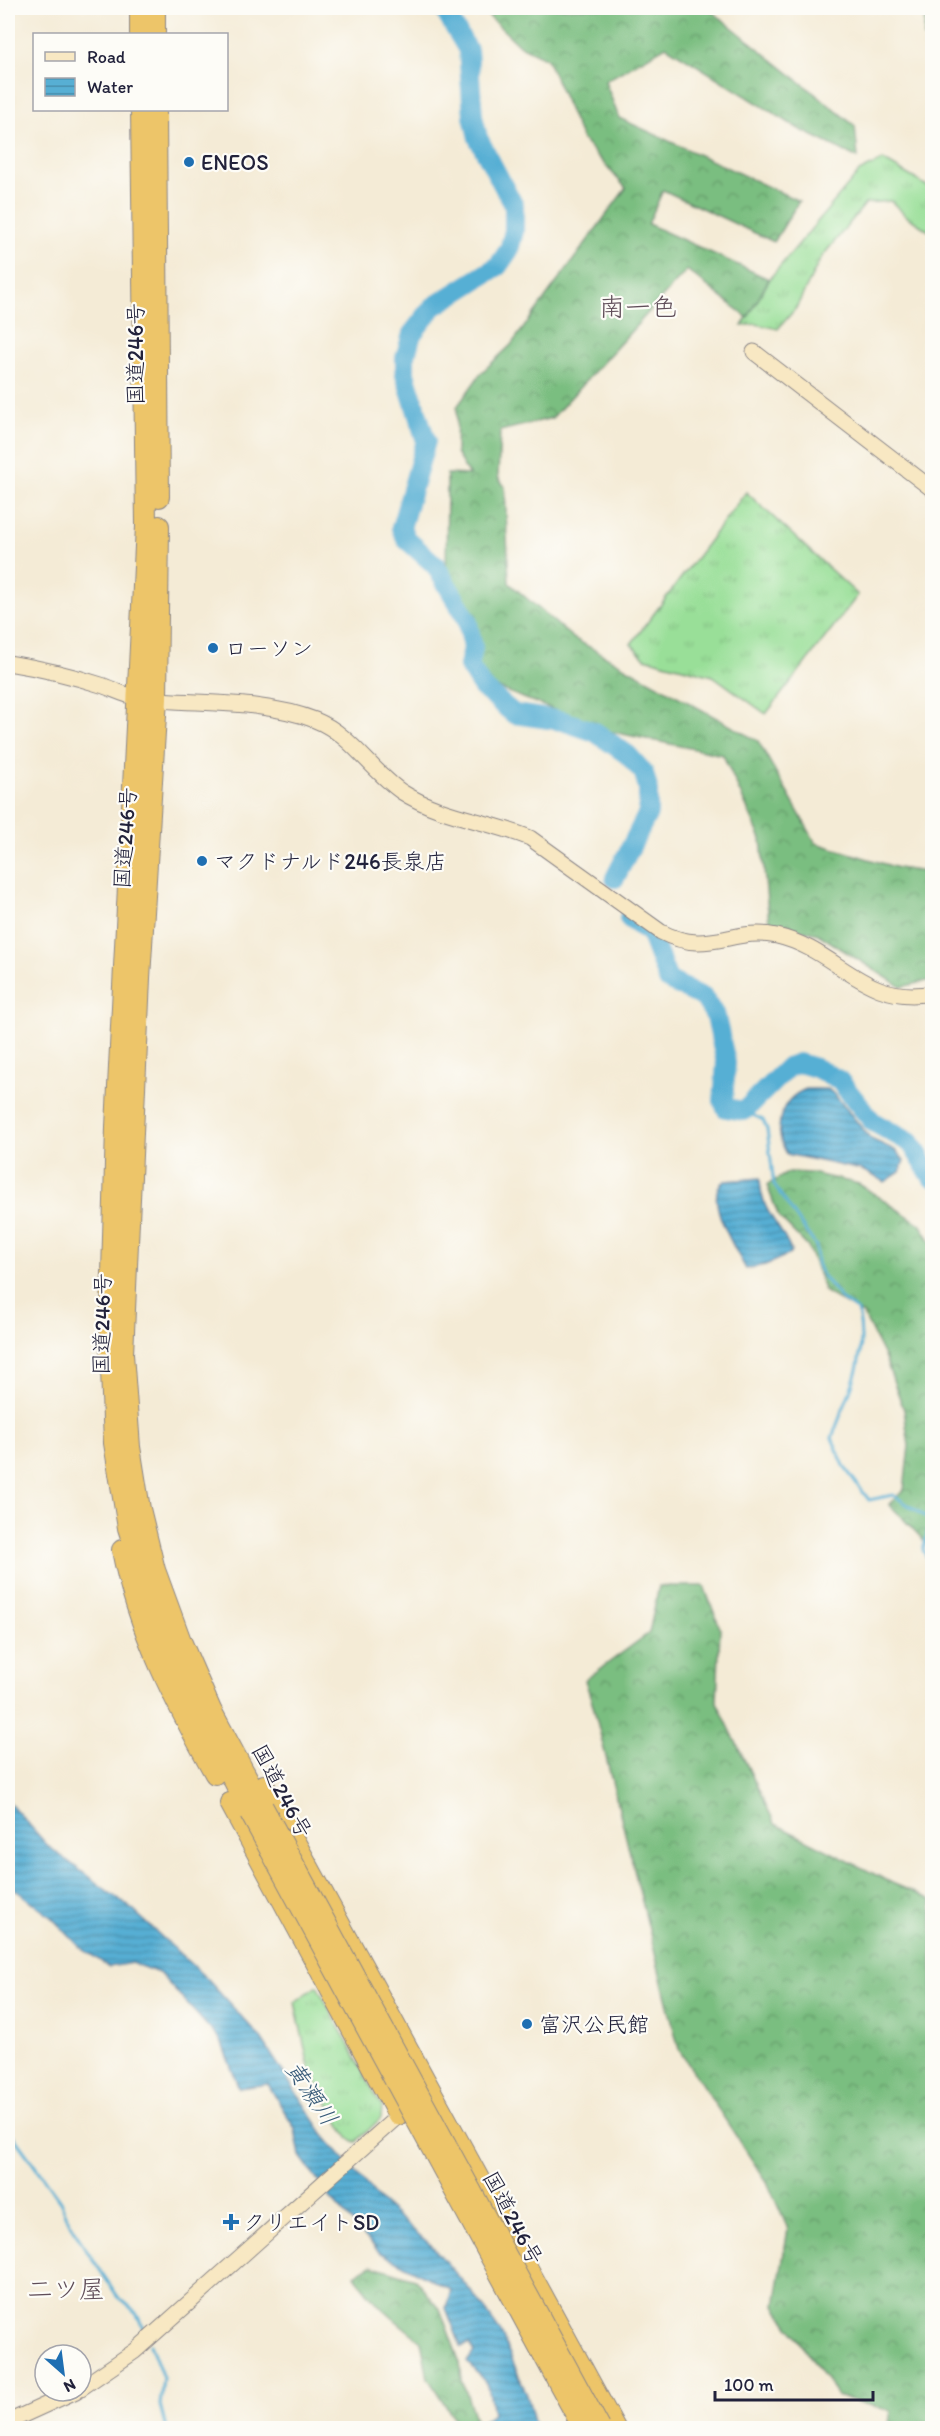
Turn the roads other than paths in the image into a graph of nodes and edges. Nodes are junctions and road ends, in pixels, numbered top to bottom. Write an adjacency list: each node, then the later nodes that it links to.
1 (140, 8): 3 (highway)
2 (155, 8): 4 (highway)
3 (140, 33)
4 (155, 33)
5 (141, 111): 10 (highway, 国道246号)
6 (156, 111): 11 (highway, 国道246号)
7 (754, 352): 8 (street)
8 (933, 489)
9 (8, 663): 10 (street)
10 (137, 698): 11 (street); 13 (highway, 国道246号)
11 (157, 699): 12 (street); 14 (highway, 国道246号)
12 (933, 993)
13 (114, 1443): 15 (highway, 国道246号); 17 (highway)
14 (140, 1509): 15 (highway, 国道246号); 16 (highway)
15 (256, 1810): 21 (highway, 国道246号, bridge); 22 (highway, 国道246号, bridge)
16 (430, 2089): 17 (street); 23 (highway)
17 (398, 2115): 18 (street)
18 (93, 2381)
19 (50, 2403): 20 (street)
20 (8, 2422)
21 (583, 2428)
22 (600, 2428)
23 (615, 2428)

